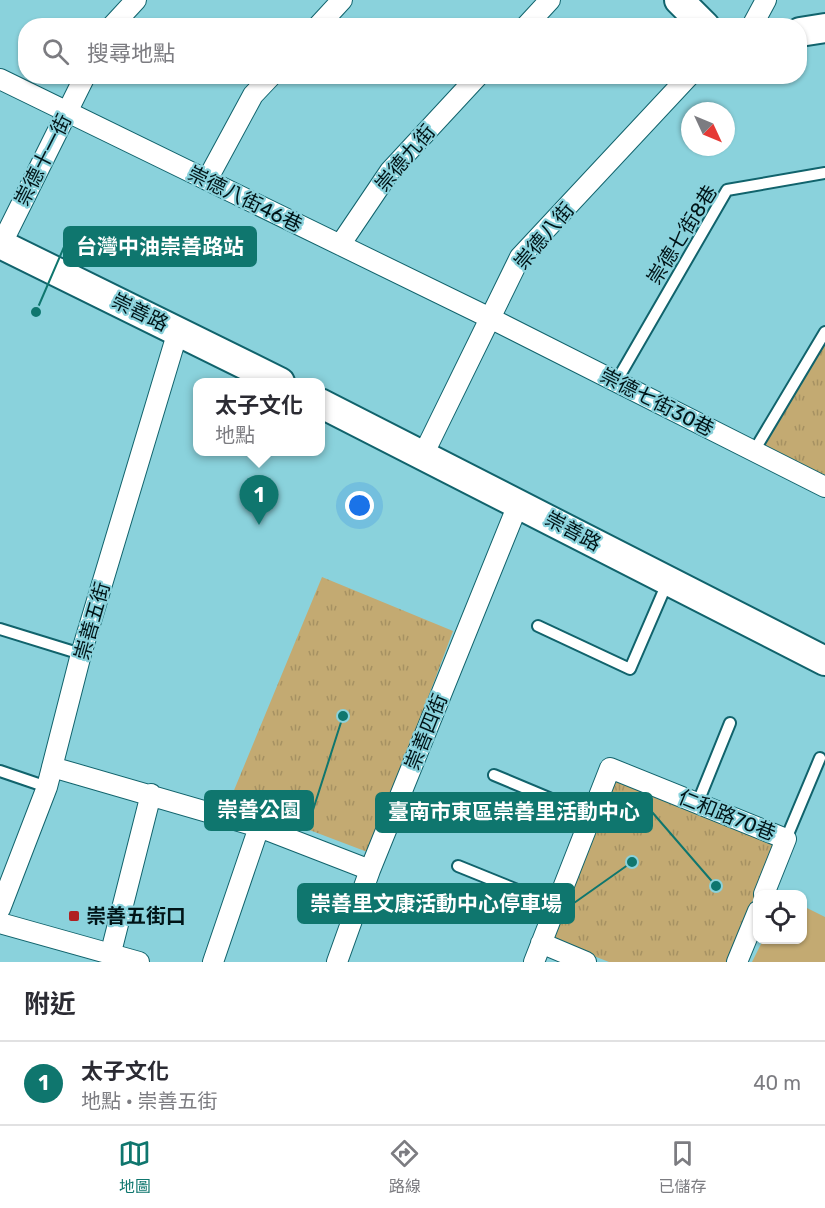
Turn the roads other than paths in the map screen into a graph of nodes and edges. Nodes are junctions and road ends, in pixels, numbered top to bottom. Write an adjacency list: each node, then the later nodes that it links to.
1 (136, 0): 6 (street)
2 (342, 0): 7 (street)
3 (550, 0): 8 (street)
4 (679, 0): 9 (street)
5 (766, 0): 10 (street)
6 (119, 18)
7 (325, 18)
8 (533, 18)
9 (697, 18)
10 (756, 18)
11 (825, 28): 12 (street)
12 (807, 31)
13 (0, 79): 18 (street, 崇德八街46巷)
14 (81, 84): 18 (street, 崇德十一街)
15 (263, 84): 20 (street)
16 (471, 84): 22 (street, 崇德九街)
17 (682, 84): 23 (street, 崇德八街)
18 (67, 112): 20 (street, 崇德八街46巷); 21 (street, 崇德十一街)
19 (825, 173): 27 (lane, 崇德七街8巷)
20 (207, 180): 22 (street, 崇德八街46巷)
21 (0, 245): 24 (street, 崇善路)
22 (340, 245): 23 (street, 崇德八街46巷)
23 (490, 318): 27 (street, 崇德七街30巷); 30 (street, 崇德八街)
24 (178, 331): 26 (street, 崇善路); 36 (street, 崇善五街)
25 (825, 332): 29 (lane)
26 (272, 378)
27 (616, 382): 29 (street, 崇德七街30巷)
28 (325, 405): 30 (street, 崇善路)
29 (754, 451): 31 (street, 崇德七街30巷)
30 (423, 455): 32 (street, 崇善路)
31 (825, 487)
32 (519, 502): 33 (street, 崇善路); 50 (street, 崇善四街)
33 (668, 580): 34 (lane); 37 (street, 崇善路)
34 (538, 626)
35 (0, 629): 36 (lane)
36 (81, 654): 40 (street, 崇善五街)
37 (825, 661)
38 (730, 723): 45 (lane)
39 (820, 758): 48 (lane, 仁和路70巷)
40 (52, 767): 43 (street, 崇善五街); 44 (street)
41 (0, 771): 43 (lane)
42 (494, 775): 46 (lane)
43 (47, 787): 53 (street, 崇善五街)
44 (152, 794): 47 (street); 57 (street)
45 (698, 802): 46 (street, 仁和路70巷); 48 (street, 仁和路70巷)
46 (592, 816): 52 (street, 仁和路70巷)
47 (260, 827): 50 (street); 59 (street)
48 (786, 839): 51 (street, 仁和路70巷)
49 (458, 866): 52 (lane)
50 (370, 870): 60 (street, 崇善四街)
51 (766, 890)
52 (557, 906): 56 (street, 仁和路70巷)
53 (0, 909)
54 (0, 922): 57 (street)
55 (753, 923): 63 (street)
56 (541, 944): 61 (street, 仁和路70巷); 62 (street)
57 (111, 952): 58 (street)
58 (139, 962)
59 (213, 962)
60 (337, 962)
61 (534, 962)
62 (586, 962)
63 (737, 962)

